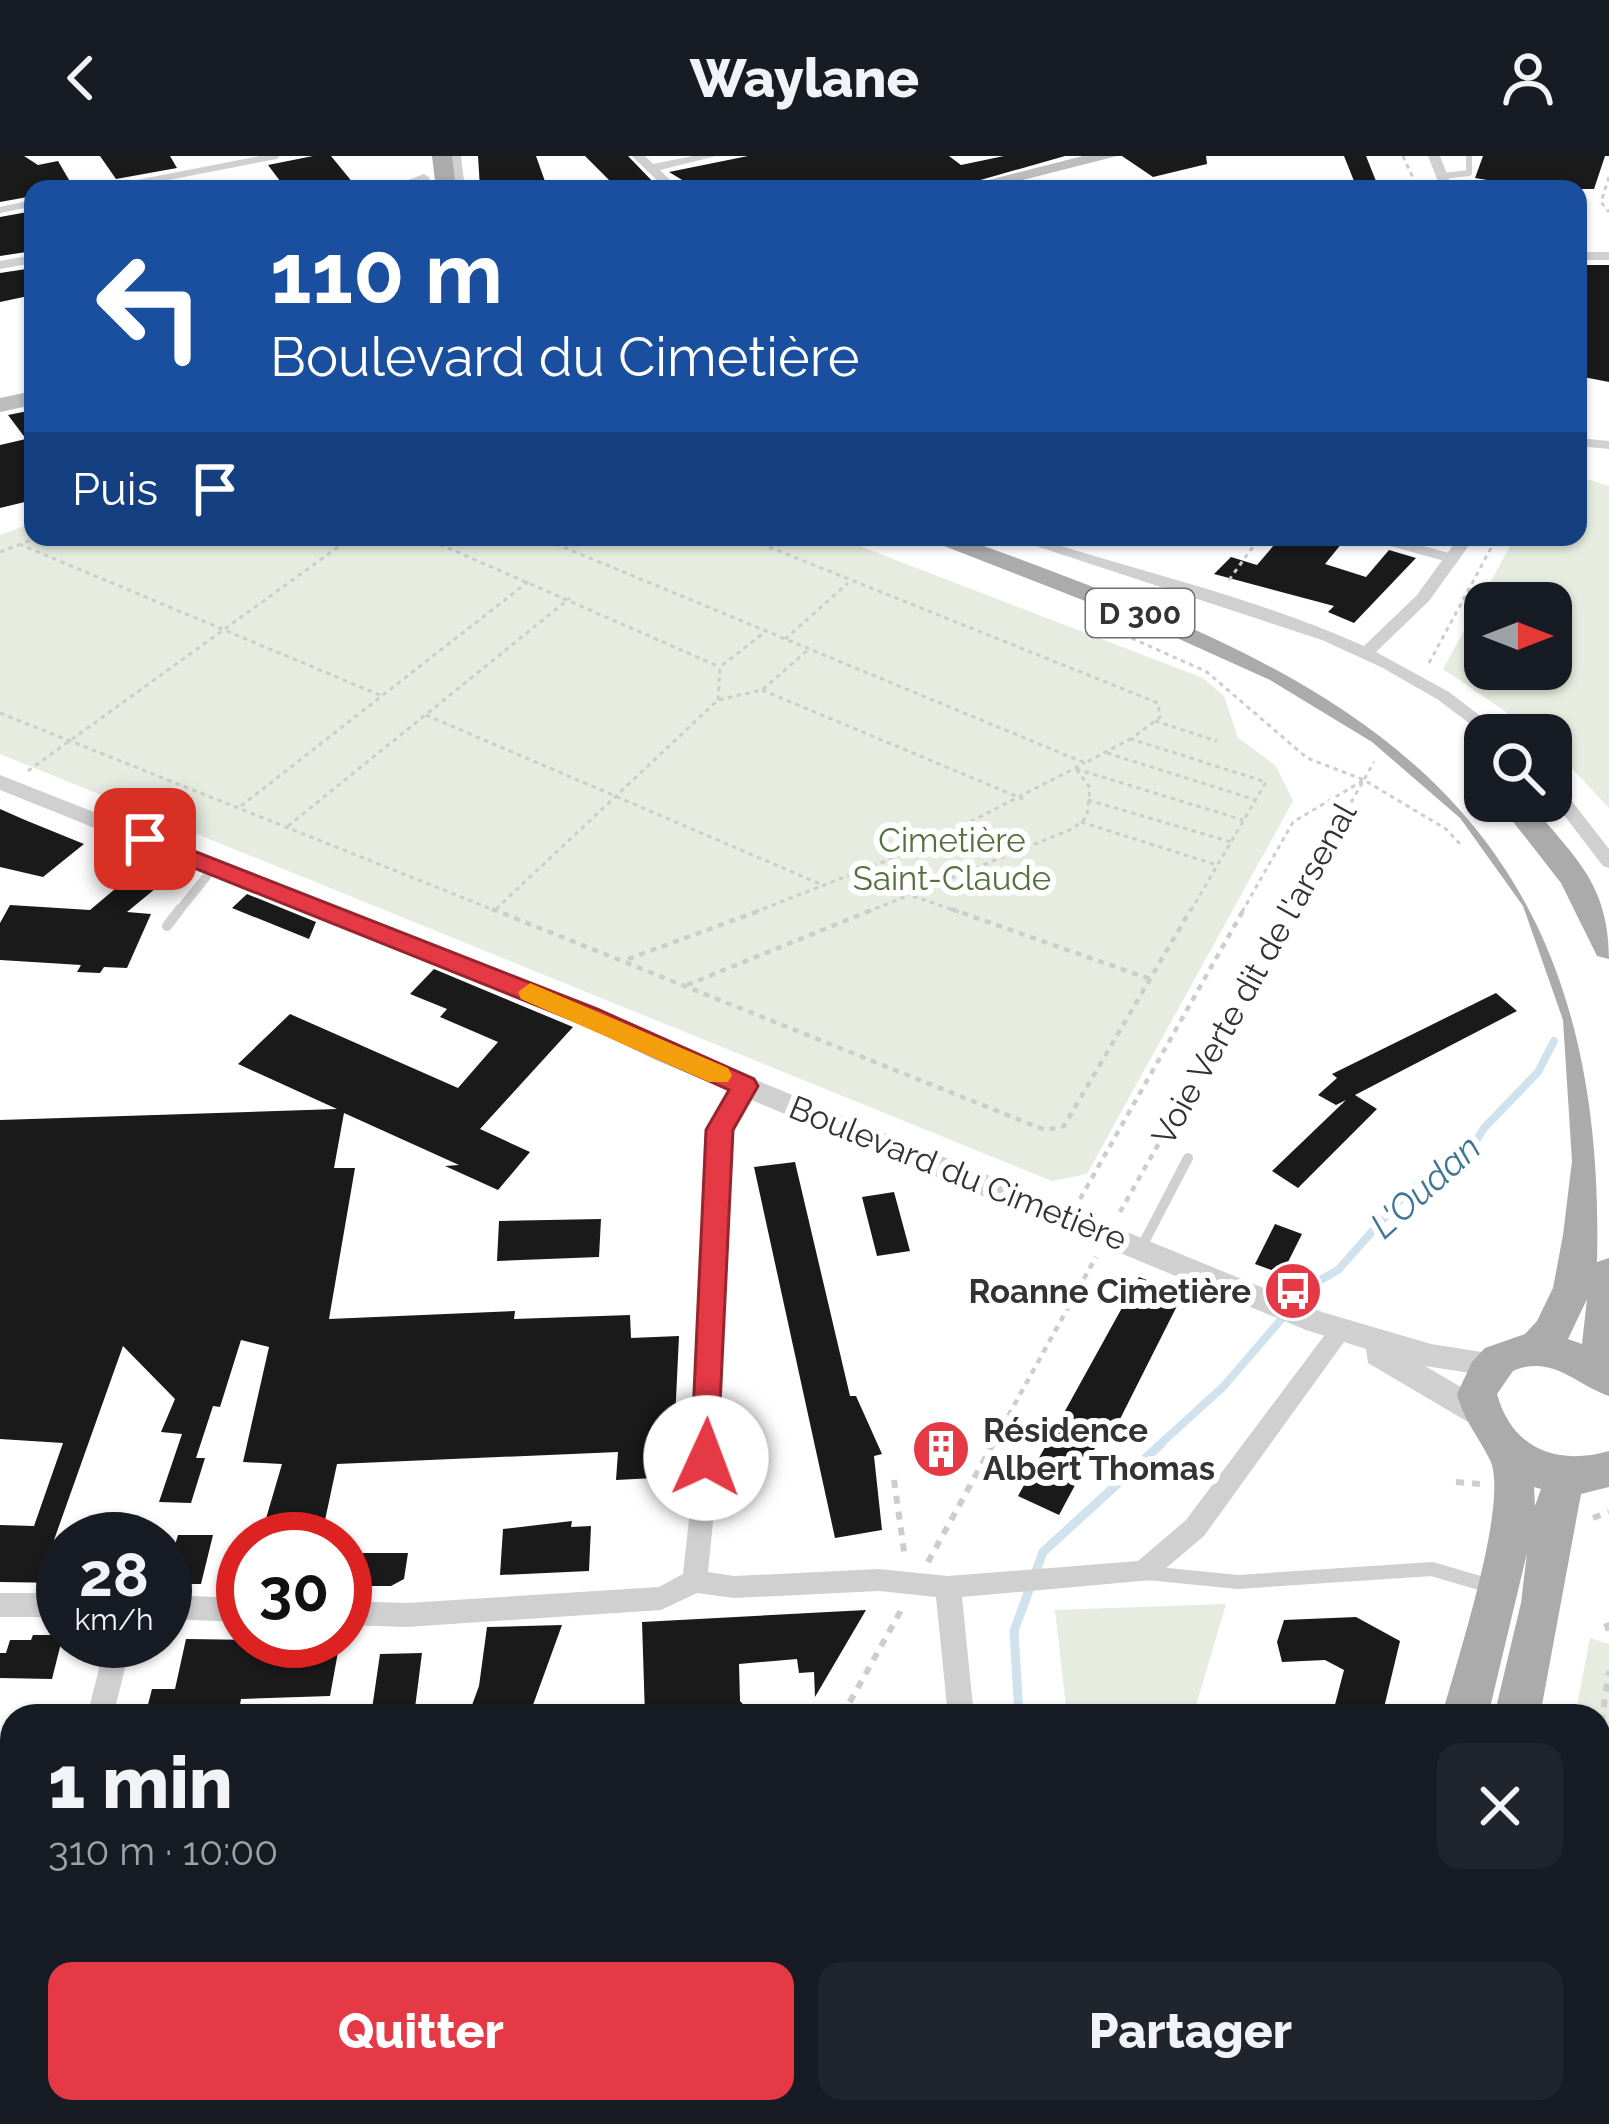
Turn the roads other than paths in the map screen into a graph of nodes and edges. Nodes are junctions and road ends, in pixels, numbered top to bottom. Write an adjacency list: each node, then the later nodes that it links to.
1 (276, 156): 7 (lane)
2 (638, 156): 6 (street)
3 (710, 156): 6 (street)
4 (1103, 156): 9 (main road)
5 (1469, 156): 10 (lane)
6 (652, 168): 8 (street)
7 (152, 180)
8 (664, 180)
9 (1000, 180)
10 (1452, 180)
11 (958, 546): 18 (main road, D 300)
12 (1006, 546): 18 (main road, D 300)
13 (1045, 546): 17 (street)
14 (1407, 546): 16 (lane)
15 (1462, 546): 16 (street)
16 (1454, 559): 17 (street)
17 (1366, 653): 19 (street)
18 (1343, 688): 30 (main road)
19 (1467, 714)
20 (5, 784): 24 (street, Boulevard du Cimetière)
21 (1572, 814): 23 (street)
22 (1529, 822): 26 (main road)
23 (1609, 862)
24 (215, 866): 25 (lane); 27 (street, Boulevard du Cimetière)
25 (166, 926)
26 (1609, 948)
27 (745, 1086): 29 (street, Boulevard du Cimetière); 40 (street)
28 (1188, 1158): 29 (lane)
29 (1141, 1248): 31 (street, Boulevard du Cimetière)
30 (1589, 1249): 32 (main road); 34 (main road)
31 (1327, 1328): 33 (street, Boulevard du Cimetière); 35 (street, Boulevard du Cimetière); 39 (street)
32 (1535, 1348): 33 (main road); 34 (main road)
33 (1490, 1364): 35 (main road)
34 (1604, 1375)
35 (1479, 1413): 37 (main road)
36 (1609, 1469): 38 (main road)
37 (1496, 1470): 38 (main road); 42 (main road)
38 (1565, 1477): 50 (main road)
39 (1143, 1572): 41 (street); 42 (lane)
40 (695, 1581): 41 (street); 45 (street)
41 (948, 1587): 48 (street)
42 (1496, 1589): 49 (main road)
43 (0, 1605): 44 (street)
44 (36, 1605)
45 (372, 1614)
46 (112, 1668): 47 (street)
47 (103, 1704)
48 (960, 1704)
49 (1468, 1704)
50 (1520, 1704)

